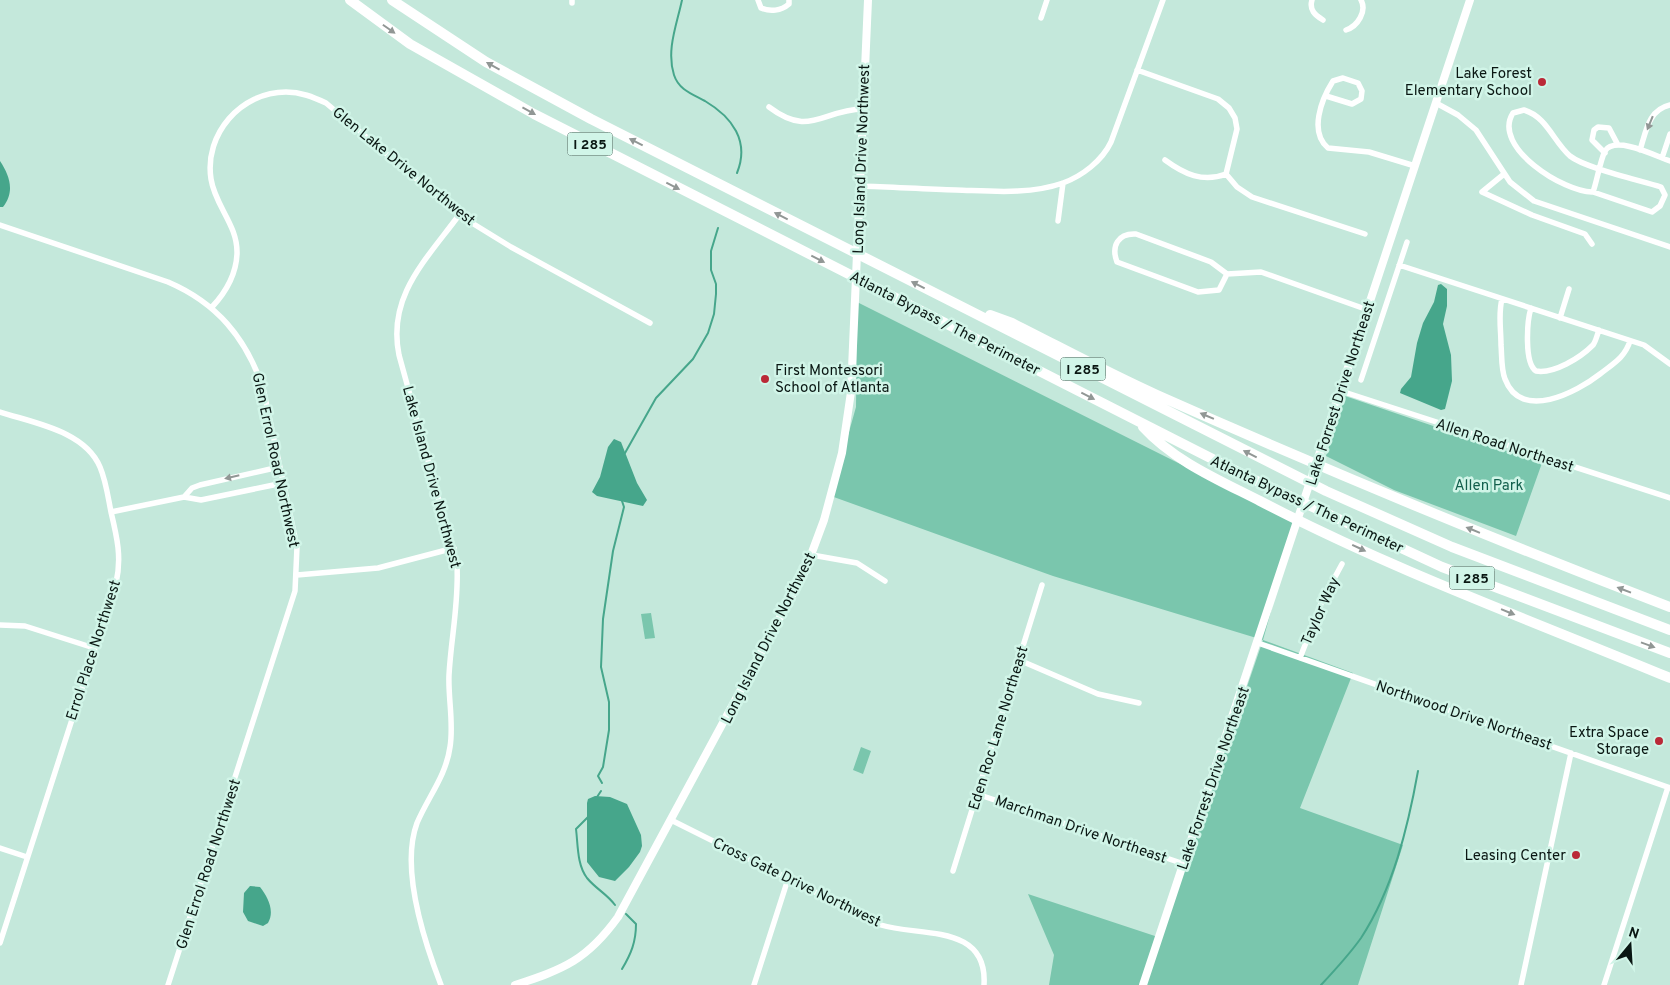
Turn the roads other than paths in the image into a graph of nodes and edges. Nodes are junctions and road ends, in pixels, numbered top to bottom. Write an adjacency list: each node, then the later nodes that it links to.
1 (350, 0): 57 (highway, Atlanta Bypass / The Perimeter / I 285, one-way to 57)
2 (392, 0): 45 (highway, Atlanta Bypass / The Perimeter / I 285, one-way to 2)
3 (758, 0): 4 (street)
4 (789, 0)
5 (868, 0): 19 (street, Long Island Drive Northwest)
6 (1047, 0): 11 (street)
7 (1163, 0): 14 (street)
8 (1312, 0): 12 (street)
9 (1361, 0): 13 (street)
10 (1470, 0): 16 (street, Lake Forrest Drive Northeast)
11 (1041, 18)
12 (1323, 20)
13 (1346, 30)
14 (1137, 70): 29 (street); 31 (street)
15 (1326, 96): 15 (street); 27 (street)
16 (1436, 103): 27 (street, Lake Forrest Drive Northeast); 30 (street)
17 (1670, 105): 22 (street, one-way to 22)
18 (768, 107): 19 (street)
19 (863, 109): 32 (street, Long Island Drive Northwest)
20 (1670, 134): 24 (street)
21 (1618, 145): 22 (street); 23 (street); 23 (street)
22 (1640, 150): 24 (street)
23 (1605, 153): 28 (street)
24 (1662, 158): 26 (street)
25 (1166, 160): 29 (street)
26 (1670, 161)
27 (1415, 166): 48 (street, Lake Forrest Drive Northeast)
28 (1601, 168): 33 (street); 33 (street); 33 (street)
29 (1226, 174): 37 (street)
30 (1504, 174): 39 (street); 40 (street)
31 (1063, 183): 32 (street); 35 (street)
32 (860, 186): 64 (street, Long Island Drive Northwest)
33 (1593, 192)
34 (459, 215): 46 (street, Glen Lake Drive Northwest); 50 (street, Glen Lake Drive Northwest); 63 (street, Lake Island Drive Northwest)
35 (1058, 221)
36 (0, 226): 46 (street, Glen Errol Road Northwest)
37 (1365, 234)
38 (1407, 242): 41 (street)
39 (1592, 244)
40 (1670, 247)
41 (1399, 265): 44 (street); 54 (street)
42 (1230, 273): 42 (street); 48 (street)
43 (1569, 289): 49 (street)
44 (1502, 299): 47 (street); 52 (street)
45 (949, 301): 69 (highway, one-way to 45); 71 (highway, Atlanta Bypass / The Perimeter / I 285, one-way to 45)
46 (212, 307): 58 (street, Glen Errol Road Northwest)
47 (1531, 308): 49 (street); 51 (street)
48 (1368, 310): 55 (street, Lake Forrest Drive Northeast)
49 (1560, 318): 51 (street)
50 (650, 324)
51 (1599, 330): 52 (street)
52 (1630, 341): 53 (street)
53 (1670, 364)
54 (1361, 380)
55 (1341, 391): 61 (street, Allen Road Northeast); 72 (street, Lake Forrest Drive Northeast)
56 (0, 412): 62 (street, Errol Place Northwest)
57 (1138, 421): 74 (highway, Atlanta Bypass / The Perimeter / I 285, one-way to 74); 77 (highway, one-way to 77)
58 (279, 466): 59 (street, Glen Errol Road Northwest); 60 (street, one-way to 60)
59 (283, 482): 60 (street); 66 (street, Glen Errol Road Northwest)
60 (184, 497): 62 (street)
61 (1670, 498)
62 (111, 512): 73 (street, Errol Place Northwest)
63 (454, 548): 66 (street); 90 (street, Lake Island Drive Northwest)
64 (812, 555): 67 (street); 82 (street, Long Island Drive Northwest)
65 (1342, 564): 75 (street, Taylor Way)
66 (296, 575): 89 (street, Glen Errol Road Northwest)
67 (885, 581)
68 (1042, 585): 76 (street, Eden Roc Lane Northeast)
69 (1670, 607)
70 (0, 625): 73 (street)
71 (1670, 630)
72 (1258, 643): 75 (street, Northwood Drive Northeast); 85 (street, Lake Forrest Drive Northeast)
73 (94, 648): 84 (street, Errol Place Northwest)
74 (1670, 653)
75 (1300, 658): 79 (street, Northwood Drive Northeast)
76 (1019, 660): 78 (street); 81 (street, Eden Roc Lane Northeast)
77 (1670, 678)
78 (1140, 703)
79 (1571, 753): 80 (street, Northwood Drive Northeast); 95 (street)
80 (1669, 788): 96 (street)
81 (977, 794): 85 (street, Marchman Drive Northeast); 86 (street, Eden Roc Lane Northeast)
82 (672, 820): 87 (street, Cross Gate Drive Northwest); 91 (street, Long Island Drive Northwest)
83 (0, 848): 84 (street)
84 (27, 856): 88 (street, Errol Place Northwest)
85 (1184, 864): 94 (street, Lake Forrest Drive Northeast)
86 (953, 871)
87 (788, 879): 92 (street); 93 (street, Cross Gate Drive Northwest)
88 (0, 943)
89 (168, 985)
90 (441, 985)
91 (515, 985)
92 (754, 985)
93 (984, 985)
94 (1143, 985)
95 (1521, 985)
96 (1604, 985)

